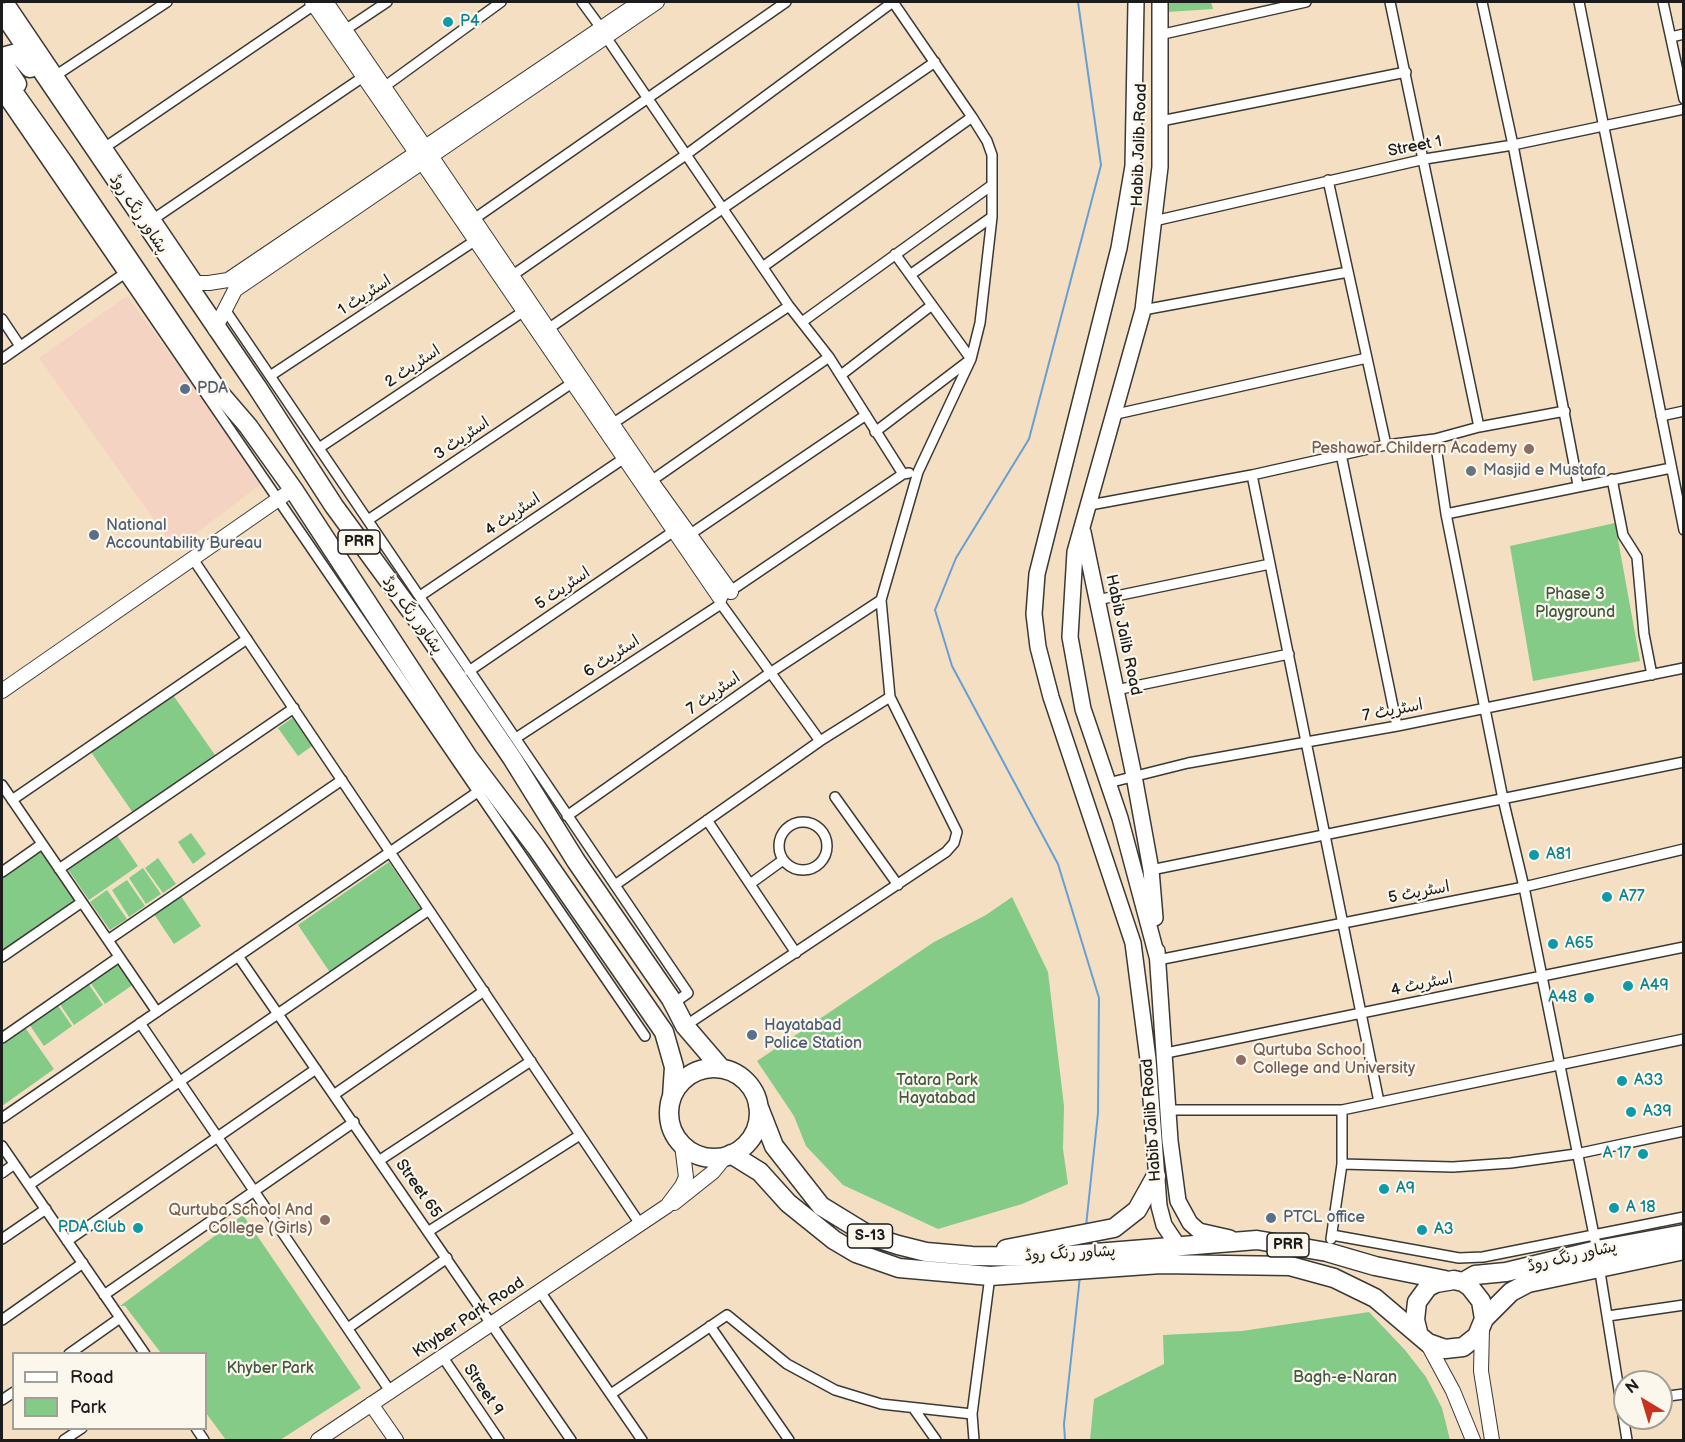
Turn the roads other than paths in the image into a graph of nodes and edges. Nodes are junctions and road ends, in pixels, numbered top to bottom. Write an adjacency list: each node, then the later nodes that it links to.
1 (167, 2): 25 (street)
2 (387, 2): 18 (street)
3 (501, 2): 28 (street)
4 (582, 2): 19 (street)
5 (640, 2): 19 (street)
6 (657, 2): 19 (street)
7 (786, 2): 30 (street)
8 (893, 2): 23 (street); 40 (street)
9 (1136, 2): 152 (main road)
10 (1160, 2): 21 (main road, Habib Jalib Road)
11 (1306, 2): 21 (street)
12 (1390, 2): 24 (street)
13 (1482, 2): 38 (street)
14 (1579, 2): 36 (street)
15 (1663, 2): 22 (street)
16 (317, 3): 18 (street); 27 (street); 39 (street)
17 (9, 5): 25 (street); 32 (highway, پشاور رنگ روڈ / PRR)
18 (345, 30): 28 (street)
19 (603, 33): 30 (street); 41 (street)
20 (1683, 34): 22 (street)
21 (1159, 35): 35 (main road, Habib Jalib Road)
22 (1671, 37): 31 (street)
23 (935, 62): 34 (street); 45 (street)
24 (1406, 72): 35 (street); 42 (street)
25 (58, 74): 39 (street)
26 (2, 76): 37 (highway, پشاور رنگ روڈ / PRR)
27 (363, 77): 41 (street); 46 (street)
28 (384, 87): 41 (street)
29 (2, 96): 53 (street)
30 (649, 98): 40 (street); 48 (street)
31 (1683, 99)
32 (65, 108): 37 (highway); 57 (highway, پشاور رنگ روڈ / PRR)
33 (1683, 109): 36 (street, Street 1)
34 (972, 117): 44 (street); 52 (street)
35 (1161, 121): 49 (main road, Habib Jalib Road)
36 (1605, 124): 38 (street, Street 1); 80 (street)
37 (40, 128): 53 (highway, پشاور رنگ روڈ / PRR)
38 (1513, 145): 42 (street, Street 1); 76 (street)
39 (106, 146): 46 (street)
40 (687, 154): 45 (street); 55 (street)
41 (424, 155): 48 (street); 50 (street); 57 (street); 60 (street)
42 (1425, 159): 43 (street, Street 1); 82 (street)
43 (1328, 180): 49 (street, Street 1); 54 (street)
44 (993, 185): 47 (street); 51 (street)
45 (723, 207): 52 (street); 66 (street)
46 (155, 218): 57 (street)
47 (992, 218): 56 (street); 71 (street)
48 (474, 219): 55 (street)
49 (1154, 221): 61 (main road, Habib Jalib Road)
50 (476, 240): 62 (street); 73 (street, اسٹریٹ 1)
51 (895, 254): 56 (street); 64 (street)
52 (764, 266): 59 (street)
53 (128, 271): 67 (street); 96 (highway, پشاور رنگ روڈ / PRR)
54 (1348, 272): 61 (street); 69 (street)
55 (513, 275): 66 (street)
56 (910, 275): 58 (street)
57 (192, 283): 65 (highway, پشاور رنگ روڈ / PRR)
58 (932, 305): 71 (street); 72 (street)
59 (789, 306): 64 (street); 81 (street)
60 (224, 308): 65 (street); 73 (street)
61 (1143, 310): 79 (main road, Habib Jalib Road)
62 (524, 311): 74 (street); 86 (street, اسٹریٹ 2)
63 (2, 319): 67 (street)
64 (802, 322): 68 (street)
65 (215, 329): 162 (highway, پشاور رنگ روڈ / PRR)
66 (549, 329): 75 (street)
67 (20, 346): 70 (street)
68 (829, 357): 72 (street); 94 (street)
69 (1367, 358): 79 (street); 85 (street)
70 (2, 359)
71 (971, 359): 83 (street); 90 (street)
72 (841, 375): 78 (street)
73 (270, 376): 86 (street)
74 (572, 383): 75 (street); 99 (street, اسٹریٹ 3)
75 (596, 409): 81 (street); 88 (street)
76 (1565, 411): 82 (street); 95 (street)
77 (1683, 411): 80 (street)
78 (866, 415): 83 (street); 103 (street)
79 (1112, 415): 97 (main road, Habib Jalib Road)
80 (1661, 416): 89 (street)
81 (612, 424): 94 (street)
82 (1479, 427): 84 (street)
83 (875, 432): 91 (street)
84 (1435, 439): 85 (street); 98 (street)
85 (1386, 445): 87 (street)
86 (319, 448): 99 (street)
87 (1341, 454): 92 (street); 121 (street)
88 (623, 459): 102 (street); 106 (street, اسٹریٹ 4)
89 (1671, 468): 93 (street); 101 (street)
90 (918, 472): 91 (street); 108 (street)
91 (903, 474): 107 (street, اسٹریٹ 6)
92 (1252, 475): 97 (street); 105 (street)
93 (1612, 479): 95 (street); 115 (street)
94 (651, 481): 103 (street)
95 (1578, 486): 98 (street)
96 (286, 494): 104 (street); 130 (highway, پشاور رنگ روڈ / PRR)
97 (1090, 505): 100 (main road, Habib Jalib Road)
98 (1446, 514): 119 (street)
99 (368, 520): 106 (street)
100 (1082, 529): 109 (main road, Habib Jalib Road); 128 (main road)
101 (1683, 530)
102 (674, 531): 107 (street); 113 (street, اسٹریٹ 5)
103 (689, 535): 107 (street)
104 (193, 559): 110 (street); 117 (street)
105 (1270, 564): 109 (street); 111 (street)
106 (420, 596): 113 (street)
107 (724, 598): 114 (street); 122 (street, اسٹریٹ 6)
108 (881, 600): 114 (street, اسٹریٹ 7); 118 (street)
109 (1097, 600): 116 (main road, Habib Jalib Road)
110 (247, 639): 120 (street); 133 (street)
111 (1289, 654): 116 (street); 124 (street)
112 (1683, 668): 115 (street, اسٹریٹ 7)
113 (469, 670): 122 (street)
114 (770, 673): 123 (street); 134 (street, اسٹریٹ 7)
115 (1652, 675): 119 (street, اسٹریٹ 7)
116 (1116, 690): 126 (main road, Habib Jalib Road)
117 (2, 691)
118 (890, 697): 123 (street); 146 (street)
119 (1486, 707): 121 (street, اسٹریٹ 7); 132 (street)
120 (294, 708): 127 (street); 141 (street)
121 (1397, 726): 124 (street, اسٹریٹ 7)
122 (516, 738): 134 (street)
123 (820, 741): 135 (street)
124 (1307, 743): 126 (street, اسٹریٹ 7); 136 (street)
125 (1683, 762): 132 (street)
126 (1134, 776): 128 (street, اسٹریٹ 7); 142 (main road, Habib Jalib Road)
127 (342, 780): 139 (street); 153 (street)
128 (1108, 783): 150 (main road)
129 (2, 787): 133 (street)
130 (484, 788): 139 (street); 168 (street); 178 (highway, پشاور رنگ روڈ / PRR)
131 (835, 797): 146 (street)
132 (1503, 799): 136 (street); 147 (street)
133 (12, 800): 137 (street)
134 (567, 816): 145 (street)
135 (707, 820): 144 (street); 145 (street)
136 (1325, 836): 142 (street); 151 (street)
137 (42, 844): 141 (street); 143 (street)
138 (1683, 849): 147 (street, اسٹریٹ 5)
139 (390, 852): 149 (street); 156 (street)
140 (783, 860): 140 (street); 144 (street)
141 (59, 869): 148 (street)
142 (1151, 870): 159 (main road, Habib Jalib Road)
143 (2, 872)
144 (750, 884): 155 (street)
145 (615, 885): 162 (street)
146 (898, 885): 155 (street)
147 (1524, 887): 151 (street, اسٹریٹ 5); 160 (street)
148 (82, 902): 153 (street); 157 (street)
149 (429, 910): 161 (street); 165 (street)
150 (1148, 921): 152 (main road); 159 (main road)
151 (1344, 923): 159 (street, اسٹریٹ 5); 164 (street)
152 (1129, 930): 196 (main road)
153 (108, 940): 158 (street)
154 (1683, 947): 160 (street, اسٹریٹ 4)
155 (796, 953): 167 (street)
156 (238, 956): 163 (street); 165 (street, Street 65)
157 (2, 957)
158 (119, 957): 163 (street); 169 (street)
159 (1158, 960): 171 (main road, Habib Jalib Road)
160 (1542, 976): 164 (street, اسٹریٹ 4); 173 (street)
161 (484, 991): 172 (street); 177 (street)
162 (674, 1004): 167 (highway, پشاور رنگ روڈ / PRR)
163 (157, 1012): 166 (street)
164 (1363, 1012): 171 (street, اسٹریٹ 4); 179 (street)
165 (279, 1014): 175 (street, Street 65); 176 (street)
166 (140, 1023): 176 (street); 183 (street)
167 (685, 1026): 174 (highway, پشاور رنگ روڈ / PRR)
168 (645, 1036)
169 (2, 1038)
170 (1683, 1039): 173 (street)
171 (1166, 1053): 181 (main road, Habib Jalib Road)
172 (531, 1061): 186 (street); 192 (street)
173 (1559, 1064): 179 (street); 190 (street)
174 (721, 1068): 178 (highway); 180 (highway)
175 (316, 1069): 177 (street, Street 65); 187 (street)
176 (180, 1081): 187 (street); 197 (street)
177 (334, 1094): 184 (street, Street 65)
178 (672, 1097): 188 (highway)
179 (1379, 1102): 182 (street)
180 (758, 1105): 191 (highway); 212 (highway, پشاور رنگ روڈ / S-13)
181 (1169, 1110): 182 (street); 206 (main road, Habib Jalib Road)
182 (1342, 1110): 193 (street)
183 (2, 1118)
184 (354, 1122): 192 (street, Street 65); 198 (street)
185 (1683, 1131): 190 (street)
186 (580, 1135): 202 (street); 203 (street)
187 (218, 1137): 198 (street); 207 (street)
188 (682, 1145): 191 (highway); 199 (street)
189 (2, 1146): 194 (street)
190 (1576, 1154): 193 (street); 211 (street)
191 (728, 1155): 199 (street); 217 (highway, پشاور رنگ روڈ / S-13)
192 (380, 1160): 203 (street, Street 65)
193 (1342, 1164): 208 (street)
194 (13, 1165): 195 (street); 197 (street)
195 (2, 1173)
196 (1156, 1176): 209 (main road); 212 (highway)
197 (29, 1185): 200 (street)
198 (253, 1189): 220 (street); 228 (street)
199 (666, 1206): 202 (street, Khyber Park Road)
200 (46, 1209): 205 (street); 207 (street)
201 (1683, 1217): 211 (street)
202 (640, 1224): 219 (street, Khyber Park Road)
203 (429, 1231): 213 (street, Street 65)
204 (1683, 1234): 211 (highway, پشاور رنگ روڈ / PRR)
205 (2, 1239)
206 (1240, 1240): 208 (highway, پشاور رنگ روڈ / PRR); 209 (highway, پشاور رنگ روڈ / PRR)
207 (68, 1241): 215 (street)
208 (1329, 1244): 211 (street); 218 (highway, پشاور رنگ روڈ / PRR)
209 (1179, 1246): 214 (highway, پشاور رنگ روڈ / PRR); 216 (highway)
210 (1683, 1250): 211 (highway, پشاور رنگ روڈ / PRR)
211 (1597, 1251): 218 (highway, پشاور رنگ روڈ / PRR); 222 (street); 226 (highway, پشاور رنگ روڈ / PRR)
212 (1045, 1257): 214 (highway, پشاور رنگ روڈ); 217 (highway, پشاور رنگ روڈ / S-13)
213 (447, 1258): 225 (street, Street 65); 228 (street)
214 (1129, 1258): 216 (highway, پشاور رنگ روڈ / PRR)
215 (83, 1263): 220 (street); 224 (street)
216 (1290, 1266): 229 (highway, پشاور رنگ روڈ / PRR)
217 (990, 1276): 238 (street)
218 (1454, 1281): 226 (highway); 229 (highway)
219 (539, 1290): 225 (street, Khyber Park Road); 235 (street)
220 (104, 1295): 223 (street)
221 (1683, 1305): 222 (street)
222 (1608, 1316): 233 (street)
223 (120, 1318): 230 (street); 231 (street)
224 (2, 1320)
225 (492, 1322): 232 (street, Khyber Park Road); 244 (street, Street 65)
226 (1483, 1323): 229 (highway); 250 (street)
227 (710, 1326): 235 (street); 237 (street); 246 (street)
228 (348, 1328): 234 (street)
229 (1422, 1336): 249 (street)
230 (70, 1352)
231 (144, 1352)
232 (442, 1356): 234 (street, Khyber Park Road); 243 (street, Street 9)
233 (1617, 1370)
234 (390, 1391): 236 (street, Khyber Park Road)
235 (611, 1394): 245 (street)
236 (371, 1404): 241 (street, Khyber Park Road); 242 (street)
237 (914, 1409): 238 (street); 247 (street)
238 (972, 1414): 248 (street)
239 (79, 1430): 240 (street)
240 (64, 1440)
241 (318, 1440)
242 (396, 1440)
243 (499, 1440)
244 (571, 1440)
245 (642, 1440)
246 (789, 1440)
247 (936, 1440)
248 (974, 1440)
249 (1473, 1440)
250 (1492, 1440)

